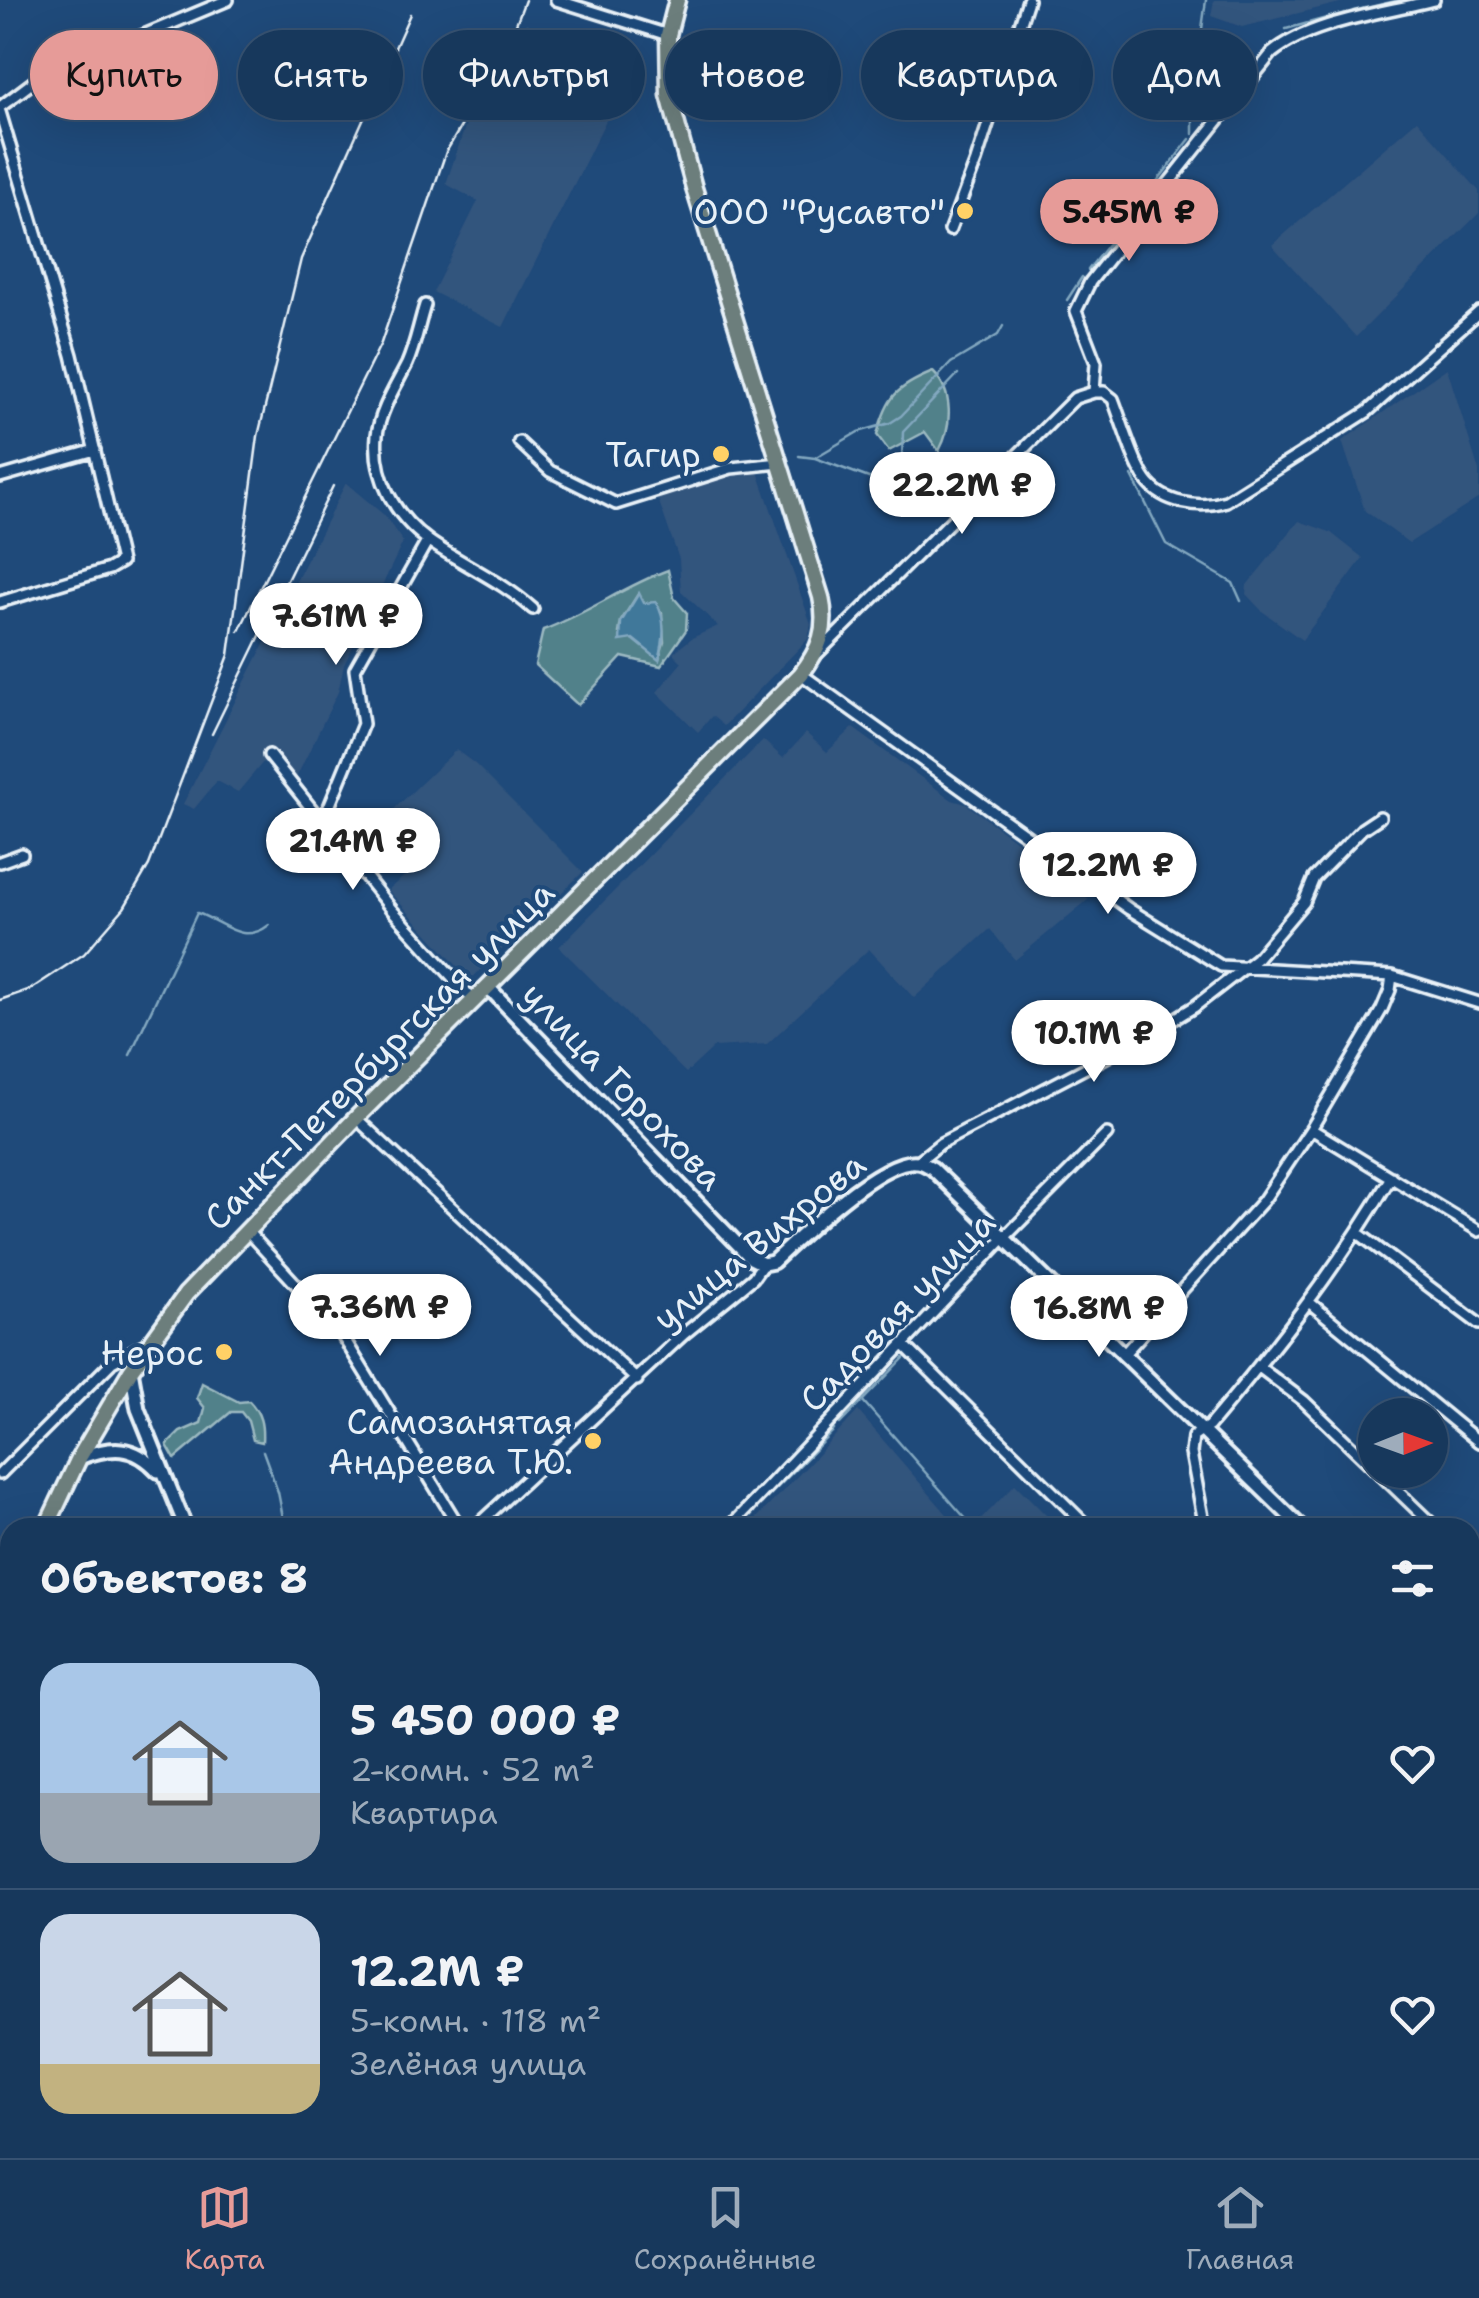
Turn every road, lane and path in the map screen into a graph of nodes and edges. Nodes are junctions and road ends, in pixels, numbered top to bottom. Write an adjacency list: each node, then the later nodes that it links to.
1 (228, 0): 8 (street)
2 (556, 0): 7 (street)
3 (677, 0): 6 (main road)
4 (1028, 0): 10 (street)
5 (1434, 0): 13 (street)
6 (670, 30)
7 (665, 35)
8 (0, 110): 15 (street)
9 (675, 120): 16 (main road)
10 (950, 230)
11 (424, 305): 18 (street)
12 (1479, 312): 13 (street)
13 (1094, 392): 21 (street)
14 (519, 442): 16 (street)
15 (95, 450): 17 (street); 19 (street)
16 (780, 463): 21 (main road)
17 (0, 477)
18 (428, 540): 20 (street); 25 (street)
19 (0, 602)
20 (532, 608)
21 (815, 656): 22 (main road, Санкт-Петербургская улица)
22 (801, 674): 28 (street); 30 (main road, Санкт-Петербургская улица)
23 (268, 754): 25 (street)
24 (1380, 817): 28 (street, улица Вихрова)
25 (322, 824): 31 (street)
26 (22, 854): 27 (street)
27 (0, 862)
28 (1240, 969): 29 (street); 36 (street, улица Вихрова)
29 (1392, 976): 32 (street); 34 (street)
30 (488, 987): 31 (main road, Санкт-Петербургская улица); 42 (street, улица Горохова)
31 (474, 1002): 33 (main road, Санкт-Петербургская улица)
32 (1479, 1003)
33 (356, 1118): 38 (main road, Санкт-Петербургская улица); 50 (street)
34 (1311, 1128): 37 (street); 47 (street)
35 (1107, 1134): 41 (street, Садовая улица)
36 (917, 1162): 41 (street); 42 (street, улица Вихрова)
37 (1391, 1178): 39 (street); 40 (street)
38 (246, 1230): 45 (main road, Санкт-Петербургская улица); 58 (street)
39 (1479, 1232)
40 (1358, 1233): 43 (street); 44 (street)
41 (1004, 1238): 46 (street, Садовая улица); 47 (street)
42 (763, 1264): 50 (street, улица Вихрова)
43 (1310, 1303): 48 (street); 52 (street)
44 (1479, 1324)
45 (151, 1341): 49 (main road); 54 (street, Санкт-Петербургская улица)
46 (904, 1345): 60 (street, Садовая улица); 61 (street)
47 (1123, 1355): 51 (street)
48 (1259, 1367): 51 (street); 64 (street)
49 (131, 1370): 53 (main road); 55 (street)
50 (637, 1380): 59 (street, улица Вихрова)
51 (1201, 1431): 62 (street); 63 (street)
52 (1479, 1442)
53 (79, 1458): 55 (street); 56 (main road)
54 (0, 1474)
55 (164, 1478): 57 (street)
56 (49, 1518)
57 (182, 1518)
58 (454, 1518)
59 (485, 1518)
60 (739, 1518)
61 (1079, 1518)
62 (1203, 1518)
63 (1292, 1518)
64 (1426, 1518)

